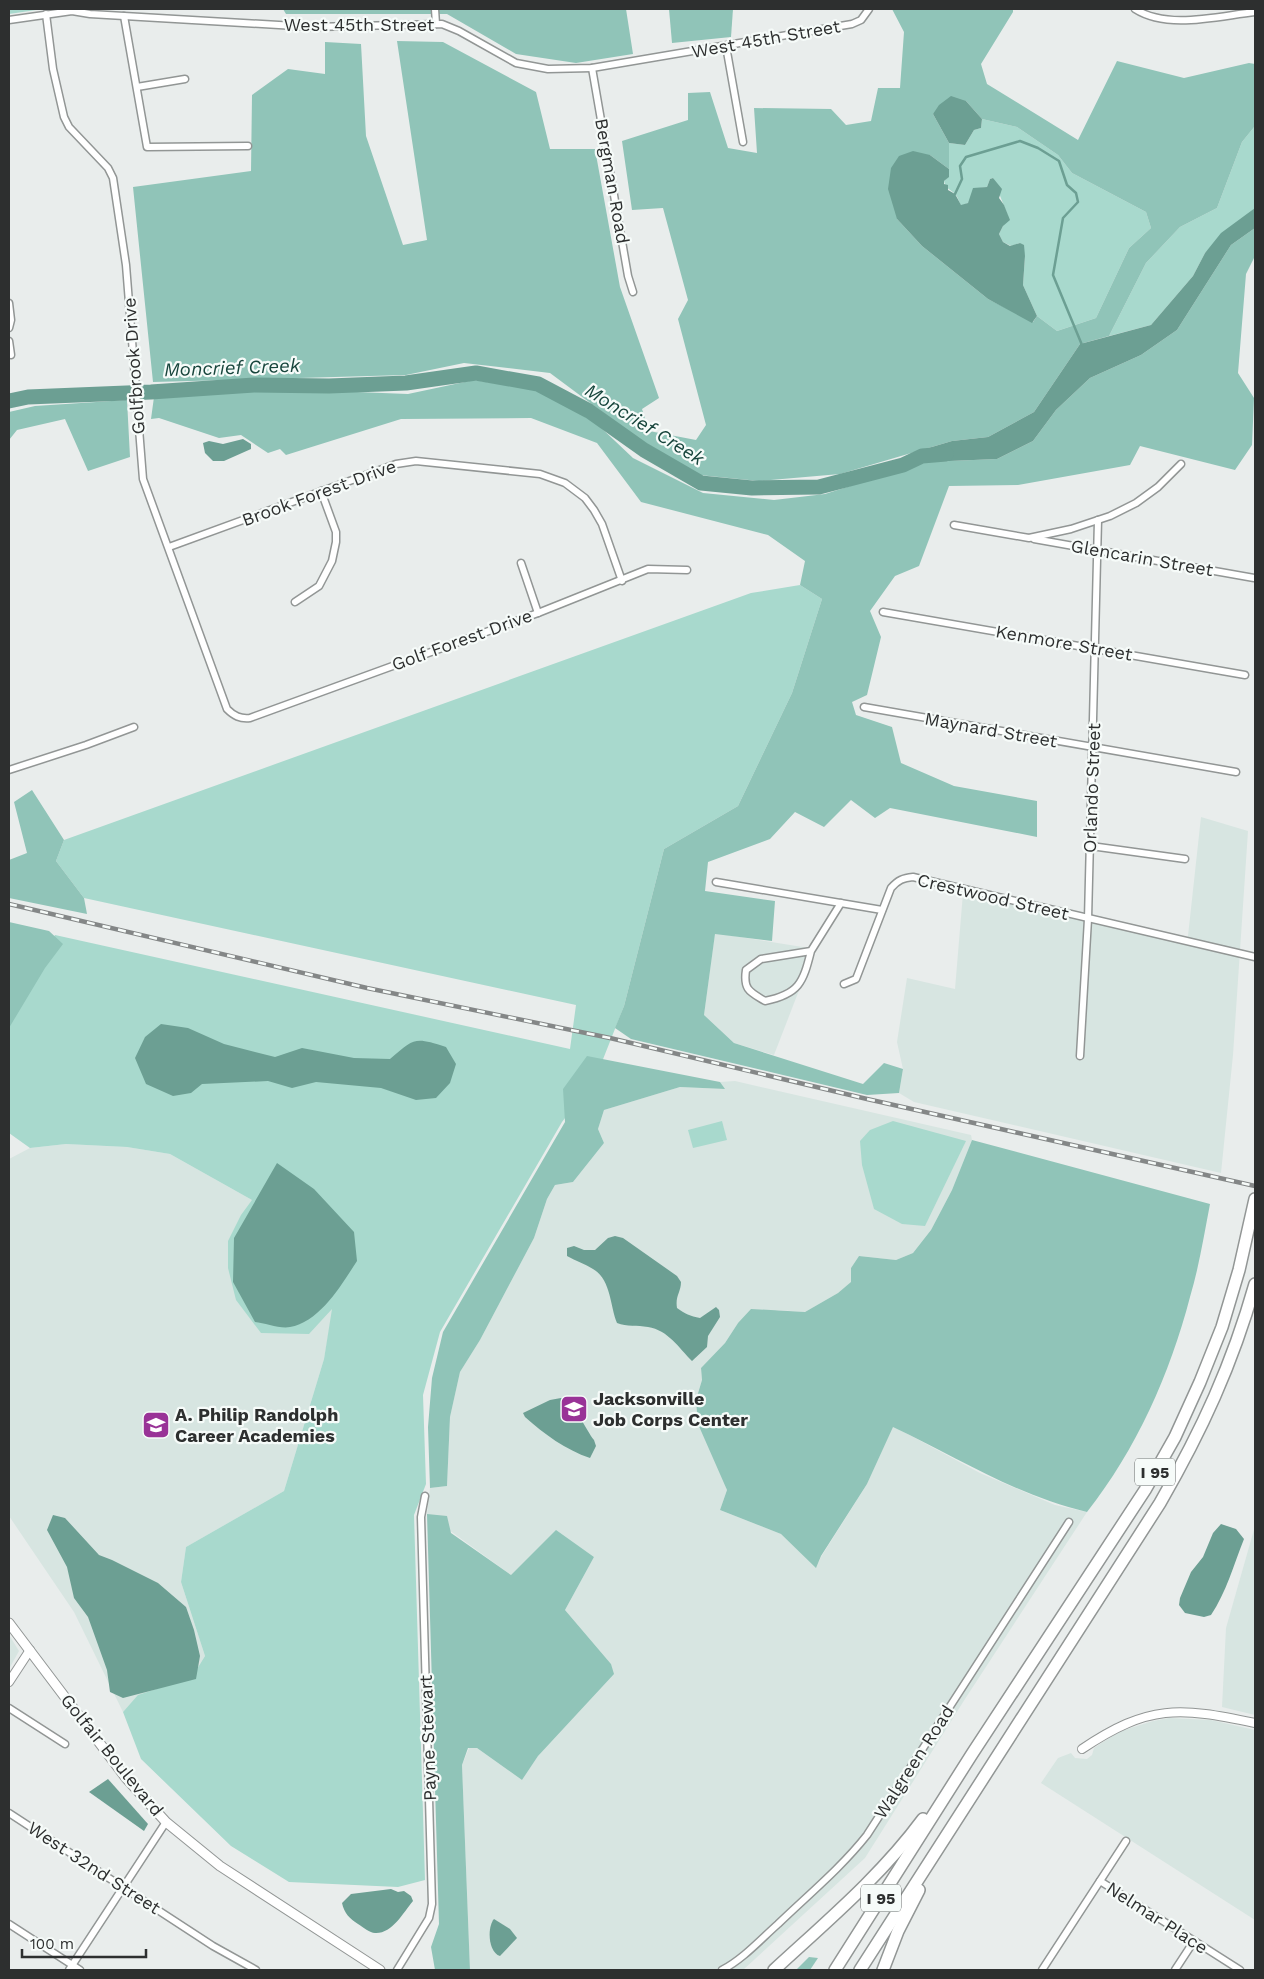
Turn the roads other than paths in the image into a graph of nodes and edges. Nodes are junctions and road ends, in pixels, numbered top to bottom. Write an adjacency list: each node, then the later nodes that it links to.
1 (143, 9): 11 (street)
2 (435, 9): 13 (street)
3 (869, 9): 14 (street, West 45th Street)
4 (1135, 9): 10 (street)
5 (1224, 9): 10 (street)
6 (72, 10): 8 (street, West 45th Street); 9 (street, West 45th Street)
7 (1255, 12): 10 (street)
8 (46, 14): 12 (street, West 45th Street); 30 (street, Golfbrook Drive)
9 (124, 16): 11 (street, West 45th Street); 17 (street)
10 (1219, 16)
11 (144, 17): 13 (street, West 45th Street)
12 (9, 20)
13 (436, 24): 15 (street, West 45th Street)
14 (726, 46): 15 (street, West 45th Street); 18 (street)
15 (592, 68): 20 (street, Bergman Road)
16 (185, 79): 17 (street)
17 (137, 87): 19 (street)
18 (743, 142)
19 (248, 146)
20 (633, 292)
21 (9, 303): 22 (street)
22 (9, 328)
23 (9, 341): 24 (street)
24 (11, 355)
25 (1182, 464): 27 (street)
26 (321, 491): 30 (street, Brook Forest Drive); 35 (street, Brook Forest Drive); 36 (street)
27 (1098, 520): 29 (street); 31 (street, Orlando Street)
28 (954, 526): 29 (street, Glencarin Street)
29 (1030, 538): 31 (street, Glencarin Street)
30 (169, 547): 42 (street, Golfbrook Drive)
31 (1098, 551): 34 (street, Glencarin Street); 39 (street, Orlando Street)
32 (521, 563): 38 (street)
33 (687, 570): 35 (street, Golf Forest Drive)
34 (1254, 578)
35 (622, 580): 38 (street, Golf Forest Drive)
36 (294, 602)
37 (883, 612): 39 (street, Kenmore Street)
38 (538, 613): 42 (street, Golf Forest Drive)
39 (1095, 648): 40 (street, Kenmore Street); 44 (street, Orlando Street)
40 (1244, 675)
41 (864, 707): 44 (street, Maynard Street)
42 (238, 717)
43 (134, 727): 45 (street)
44 (1094, 748): 46 (street, Maynard Street); 47 (street, Orlando Street)
45 (9, 770)
46 (1236, 772)
47 (1090, 846): 48 (street); 52 (street, Orlando Street)
48 (1186, 858)
49 (716, 882): 50 (street)
50 (841, 903): 51 (street); 53 (street)
51 (882, 910): 52 (street, Crestwood Street); 55 (street, Crestwood Street)
52 (1088, 919): 54 (street, Crestwood Street); 56 (street, Orlando Street)
53 (811, 951): 53 (street)
54 (1255, 957)
55 (844, 984)
56 (1080, 1056)
57 (1255, 1199): 68 (highway, I 95)
58 (1255, 1284): 72 (highway, I 95)
59 (425, 1496): 81 (street, Payne Stewart)
60 (1069, 1522): 82 (street, Walgreen Road)
61 (9, 1623): 62 (main road, Golfair Boulevard)
62 (30, 1650): 63 (street); 70 (main road, Golfair Boulevard)
63 (9, 1682)
64 (9, 1708): 66 (street)
65 (1255, 1723): 67 (street)
66 (65, 1744)
67 (1082, 1749)
68 (972, 1754): 83 (highway); 84 (highway, I 95)
69 (9, 1812): 74 (street, West 32nd Street)
70 (166, 1822): 74 (street); 80 (main road, Golfair Boulevard)
71 (1126, 1841): 73 (street)
72 (943, 1843): 85 (highway, I 95); 86 (highway)
73 (1100, 1881): 76 (street, Nelmar Place); 87 (street)
74 (124, 1887): 77 (street); 79 (street, West 32nd Street)
75 (9, 1924): 77 (street)
76 (1194, 1941): 88 (street); 89 (street, Nelmar Place)
77 (71, 1968): 78 (street)
78 (80, 1970)
79 (256, 1970)
80 (380, 1970)
81 (397, 1970)
82 (722, 1970)
83 (774, 1970)
84 (836, 1970)
85 (860, 1970)
86 (883, 1970)
87 (1042, 1970)
88 (1175, 1970)
89 (1240, 1970)

